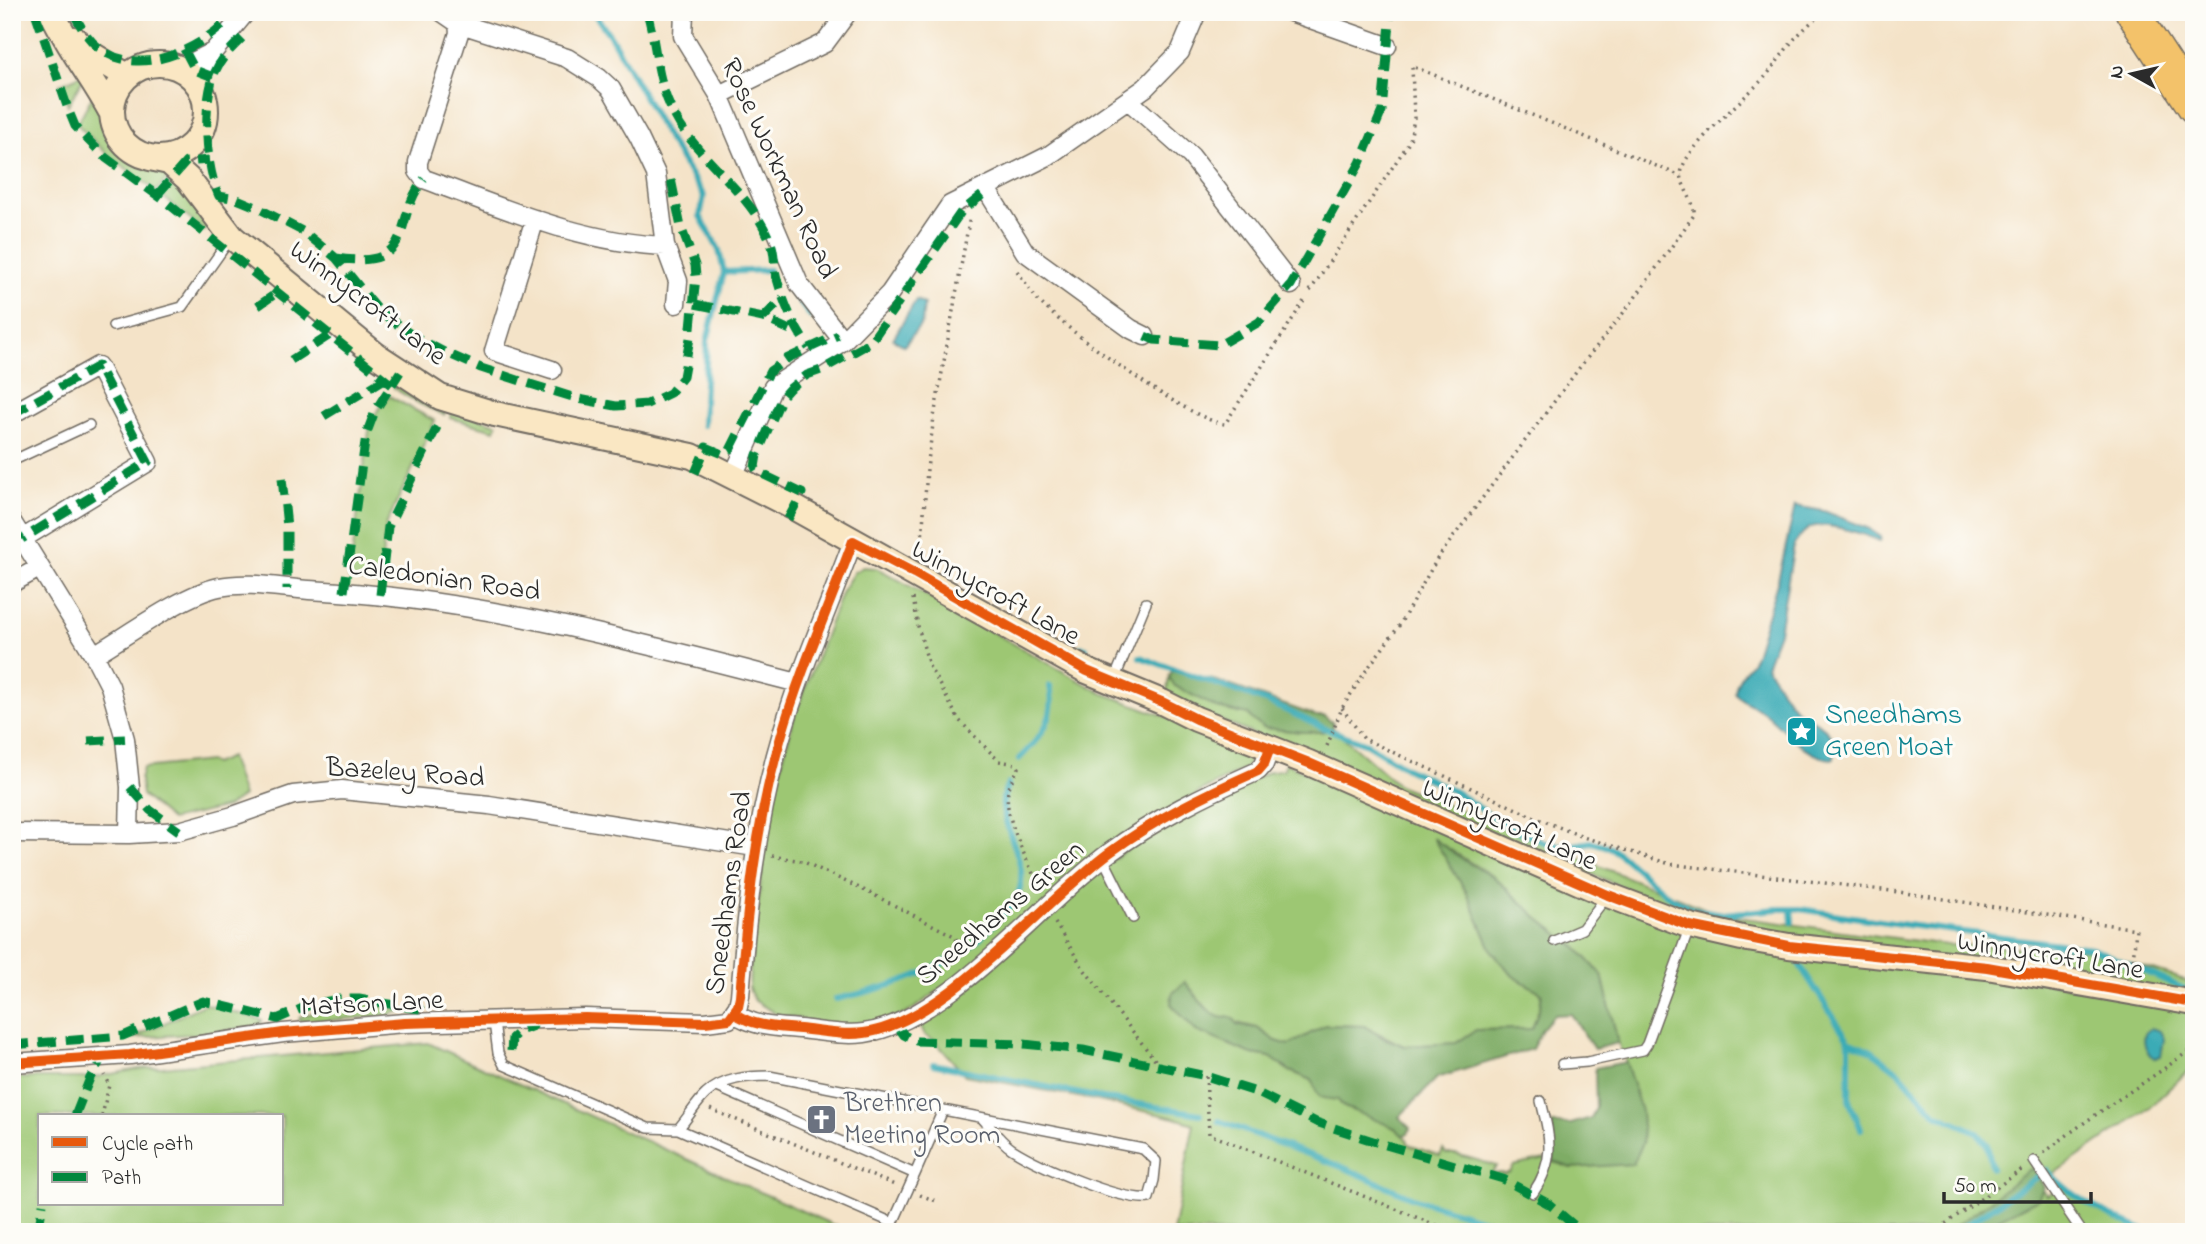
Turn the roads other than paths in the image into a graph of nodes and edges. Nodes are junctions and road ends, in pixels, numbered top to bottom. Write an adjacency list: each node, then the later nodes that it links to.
1 (246, 12): 12 (street)
2 (443, 12): 9 (street)
3 (684, 12): 13 (street, Rose Workman Road)
4 (848, 12): 13 (street)
5 (1197, 12): 14 (street)
6 (1292, 12): 10 (street)
7 (2133, 12): 15 (highway)
8 (55, 18): 11 (street); 16 (street)
9 (458, 23): 21 (street); 23 (street)
10 (1387, 46)
11 (127, 76): 12 (street); 16 (street)
12 (188, 76): 17 (street)
13 (719, 95): 28 (street, Rose Workman Road)
14 (1128, 100): 19 (street); 24 (street)
15 (2194, 107)
16 (110, 110): 18 (street)
17 (193, 144): 18 (street); 20 (street, Winnycroft Lane)
18 (150, 158): 20 (street, Winnycroft Lane)
19 (985, 187): 27 (street); 28 (street)
20 (211, 209): 22 (street, Winnycroft Lane)
21 (536, 219): 23 (street); 29 (street)
22 (232, 237): 26 (lane); 33 (street, Winnycroft Lane)
23 (665, 246): 25 (street)
24 (1291, 285)
25 (676, 304)
26 (113, 326)
27 (1145, 336)
28 (843, 341): 33 (street)
29 (552, 370)
30 (12, 414): 35 (street)
31 (89, 425): 32 (lane)
32 (12, 461)
33 (733, 476): 36 (street, Winnycroft Lane)
34 (12, 522): 35 (street)
35 (22, 539): 37 (street)
36 (853, 541): 41 (street, Winnycroft Lane); 42 (street, Sneedhams Road)
37 (39, 568): 38 (street); 40 (street)
38 (12, 583)
39 (1146, 603): 41 (lane)
40 (94, 655): 42 (street, Caledonian Road); 45 (street)
41 (1114, 682): 43 (street, Winnycroft Lane)
42 (798, 683): 46 (street, Sneedhams Road)
43 (1270, 748): 47 (street, Sneedhams Green); 48 (street, Winnycroft Lane)
44 (12, 833): 45 (street, Bazeley Road)
45 (129, 834): 46 (street, Bazeley Road)
46 (755, 847): 53 (street, Sneedhams Road)
47 (1103, 858): 49 (lane); 53 (street, Sneedhams Green)
48 (1608, 895): 50 (street, Winnycroft Lane); 51 (lane)
49 (1133, 918)
50 (1690, 926): 52 (street, Winnycroft Lane); 56 (lane)
51 (1554, 940)
52 (2194, 1003)
53 (734, 1013): 54 (street, Matson Lane)
54 (494, 1022): 55 (street, Matson Lane); 61 (lane)
55 (12, 1063)
56 (1562, 1064)
57 (717, 1087): 59 (lane); 61 (lane); 63 (lane)
58 (1541, 1101): 64 (lane)
59 (943, 1110): 60 (lane); 63 (lane)
60 (982, 1118): 60 (lane)
61 (678, 1129): 63 (lane)
62 (2034, 1161): 65 (lane)
63 (915, 1174)
64 (1533, 1193)
65 (2080, 1229)

